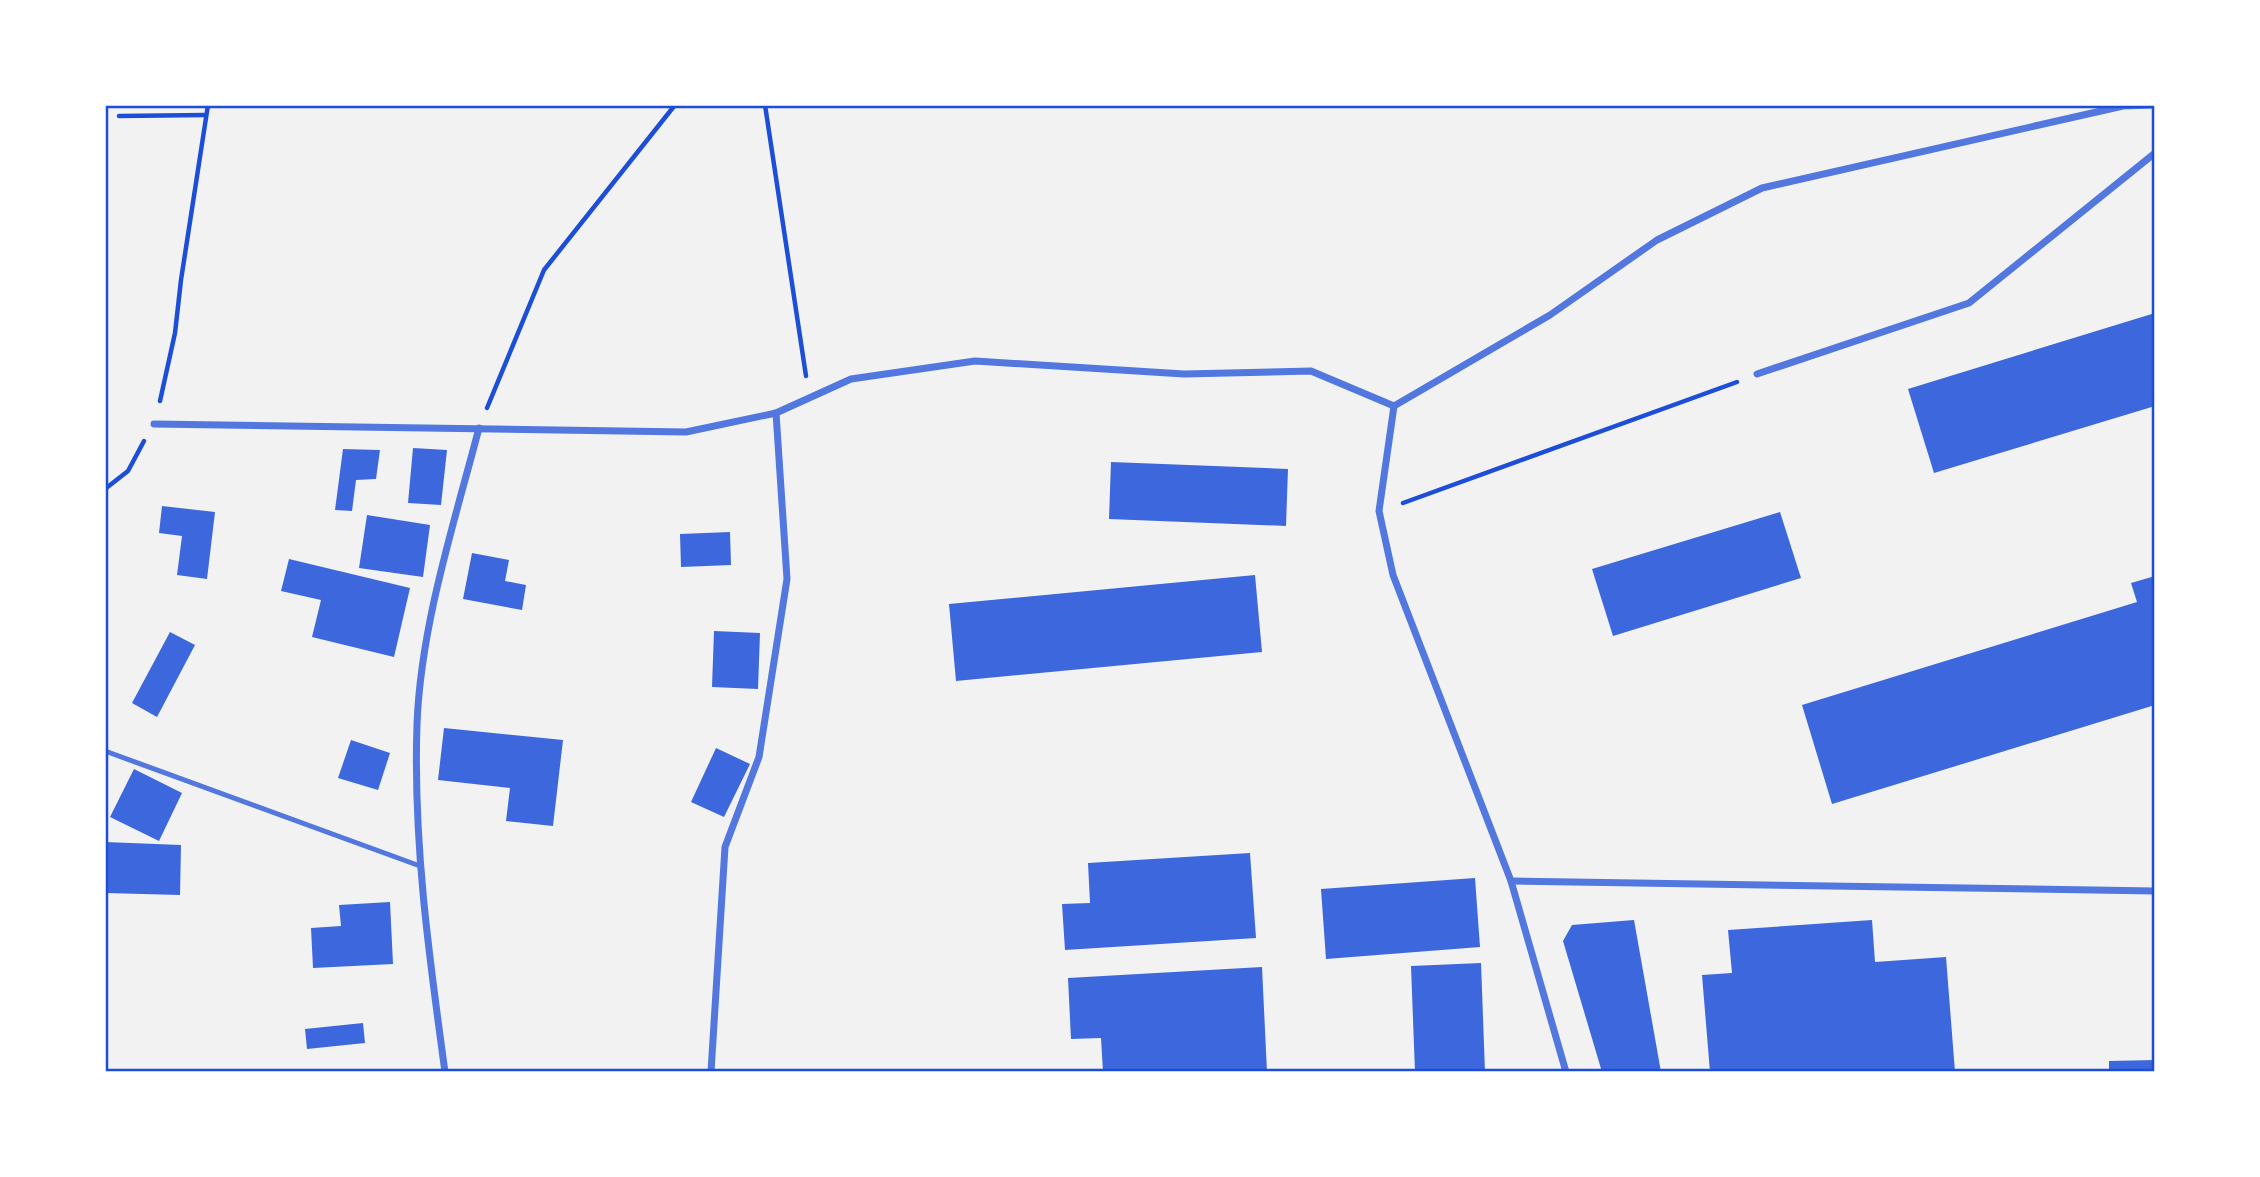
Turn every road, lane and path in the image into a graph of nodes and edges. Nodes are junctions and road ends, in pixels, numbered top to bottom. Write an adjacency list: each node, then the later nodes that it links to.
1 (208, 105): 5 (path)
2 (675, 105): 13 (path)
3 (765, 105): 9 (path)
4 (2153, 105): 10 (street)
5 (206, 115): 6 (path); 12 (path)
6 (119, 116)
7 (2155, 153): 8 (street)
8 (1758, 374): 15 (path)
9 (810, 398): 10 (street); 11 (street)
10 (1394, 406): 15 (street)
11 (776, 413): 13 (street); 21 (street)
12 (154, 424): 13 (street); 14 (path)
13 (479, 428): 17 (street)
14 (105, 489)
15 (1379, 511): 18 (street)
16 (105, 751): 17 (lane)
17 (420, 866): 20 (street)
18 (1511, 881): 19 (street); 22 (street)
19 (2155, 891)
20 (444, 1072)
21 (711, 1072)
22 (1566, 1072)

